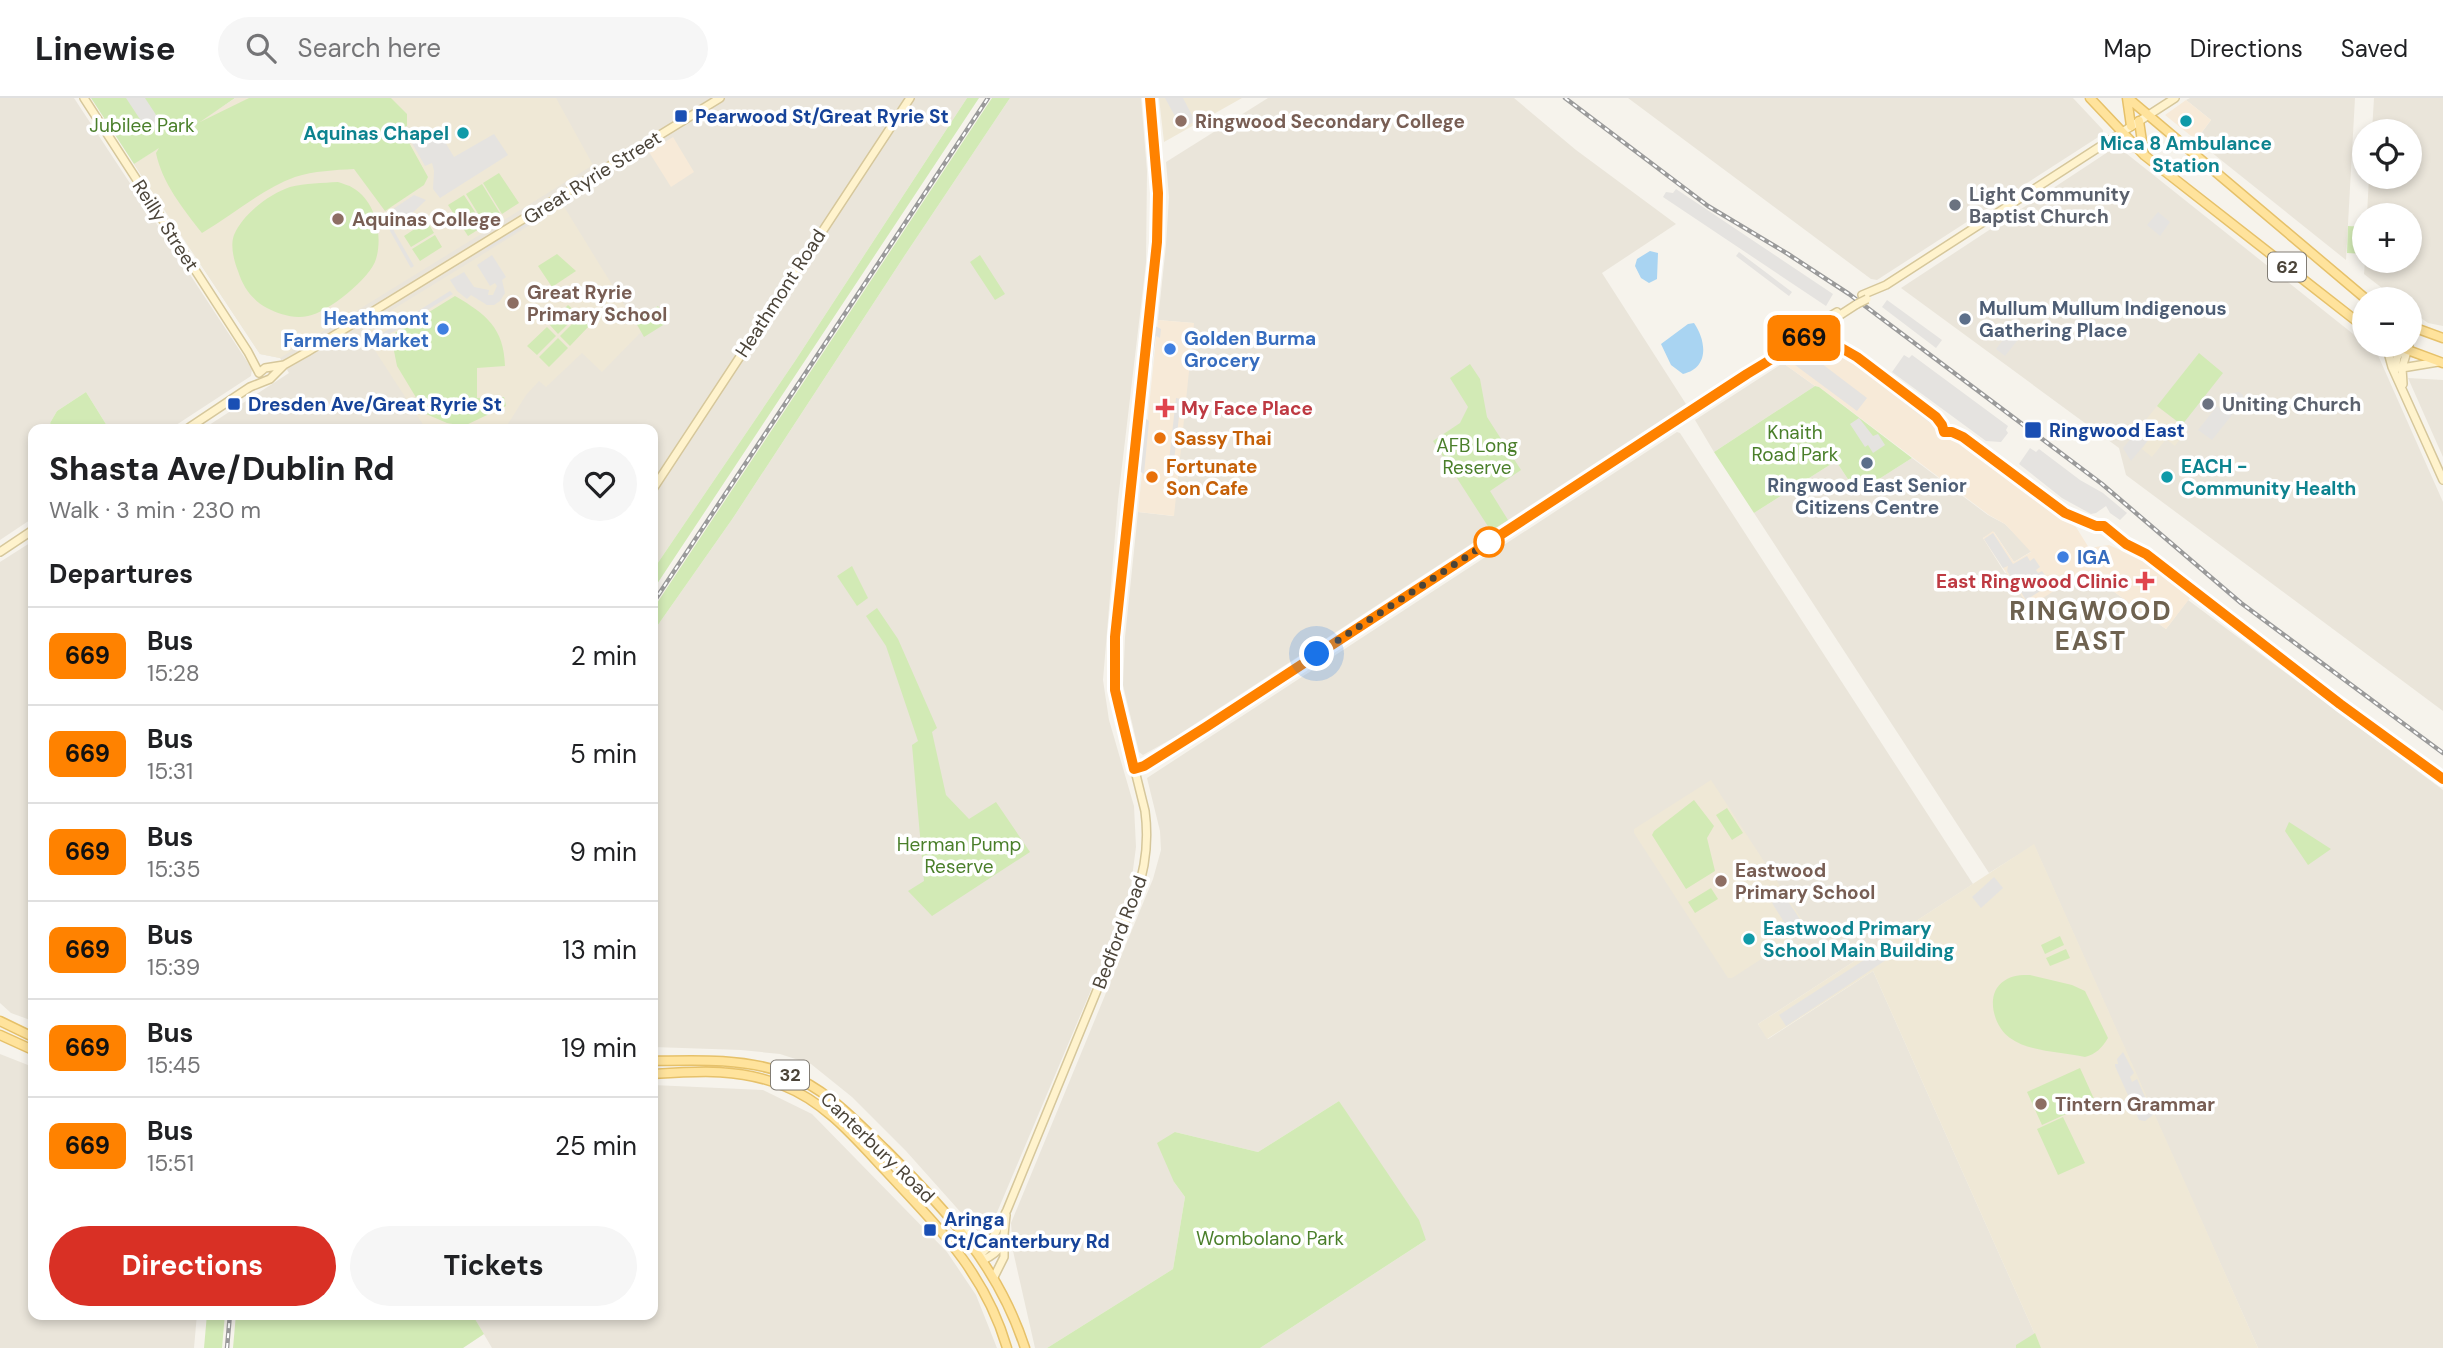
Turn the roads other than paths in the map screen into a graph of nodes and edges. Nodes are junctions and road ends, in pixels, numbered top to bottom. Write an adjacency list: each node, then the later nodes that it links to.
1 (84, 98): 16 (main road, Reilly Street)
2 (720, 98): 21 (main road, Great Ryrie Street)
3 (910, 98): 27 (main road, Heathmont Road)
4 (1150, 98): 30 (main road, Bedford Road)
5 (2090, 98): 10 (main road, 62)
6 (2128, 98): 8 (main road, 62); 9 (main road)
7 (2175, 98): 8 (main road)
8 (2148, 115): 9 (main road); 12 (main road, 62)
9 (2135, 124): 10 (main road); 11 (main road)
10 (2122, 132): 11 (main road, 62); 30 (main road, bridge)
11 (2144, 155): 13 (main road, 62)
12 (2352, 287)
13 (2352, 318)
14 (2422, 332): 15 (main road)
15 (2443, 338)
16 (248, 352): 22 (main road, Reilly Street); 24 (main road, Reilly Street)
17 (2422, 354): 20 (main road)
18 (2392, 357): 23 (main road)
19 (2398, 357): 23 (main road)
20 (2440, 363): 23 (main road)
21 (285, 365): 22 (main road, Great Ryrie Street); 24 (main road, Great Ryrie Street)
22 (268, 368): 24 (main road)
23 (2398, 370): 26 (main road)
24 (264, 377): 25 (main road, Great Ryrie Street)
25 (194, 424)
26 (2443, 480)
27 (658, 481)
28 (28, 533): 29 (main road)
29 (0, 552)
30 (1134, 769): 38 (main road, Bedford Road)
31 (0, 1021): 33 (main road)
32 (0, 1035): 34 (main road)
33 (28, 1035)
34 (28, 1048)
35 (658, 1061): 37 (main road, Canterbury Road / 32)
36 (658, 1074): 42 (main road, Canterbury Road / 32)
37 (943, 1209): 39 (main road); 41 (main road, Canterbury Road / 32)
38 (1007, 1210): 39 (main road, Bedford Road); 40 (main road, Bedford Road)
39 (993, 1237): 41 (main road, Bedford Road)
40 (1004, 1240): 41 (main road); 43 (main road, Bedford Road)
41 (981, 1258): 42 (main road); 43 (main road, Canterbury Road / 32)
42 (968, 1265): 44 (main road, Canterbury Road / 32)
43 (994, 1277): 45 (main road, Canterbury Road / 32)
44 (1007, 1348)
45 (1025, 1348)

